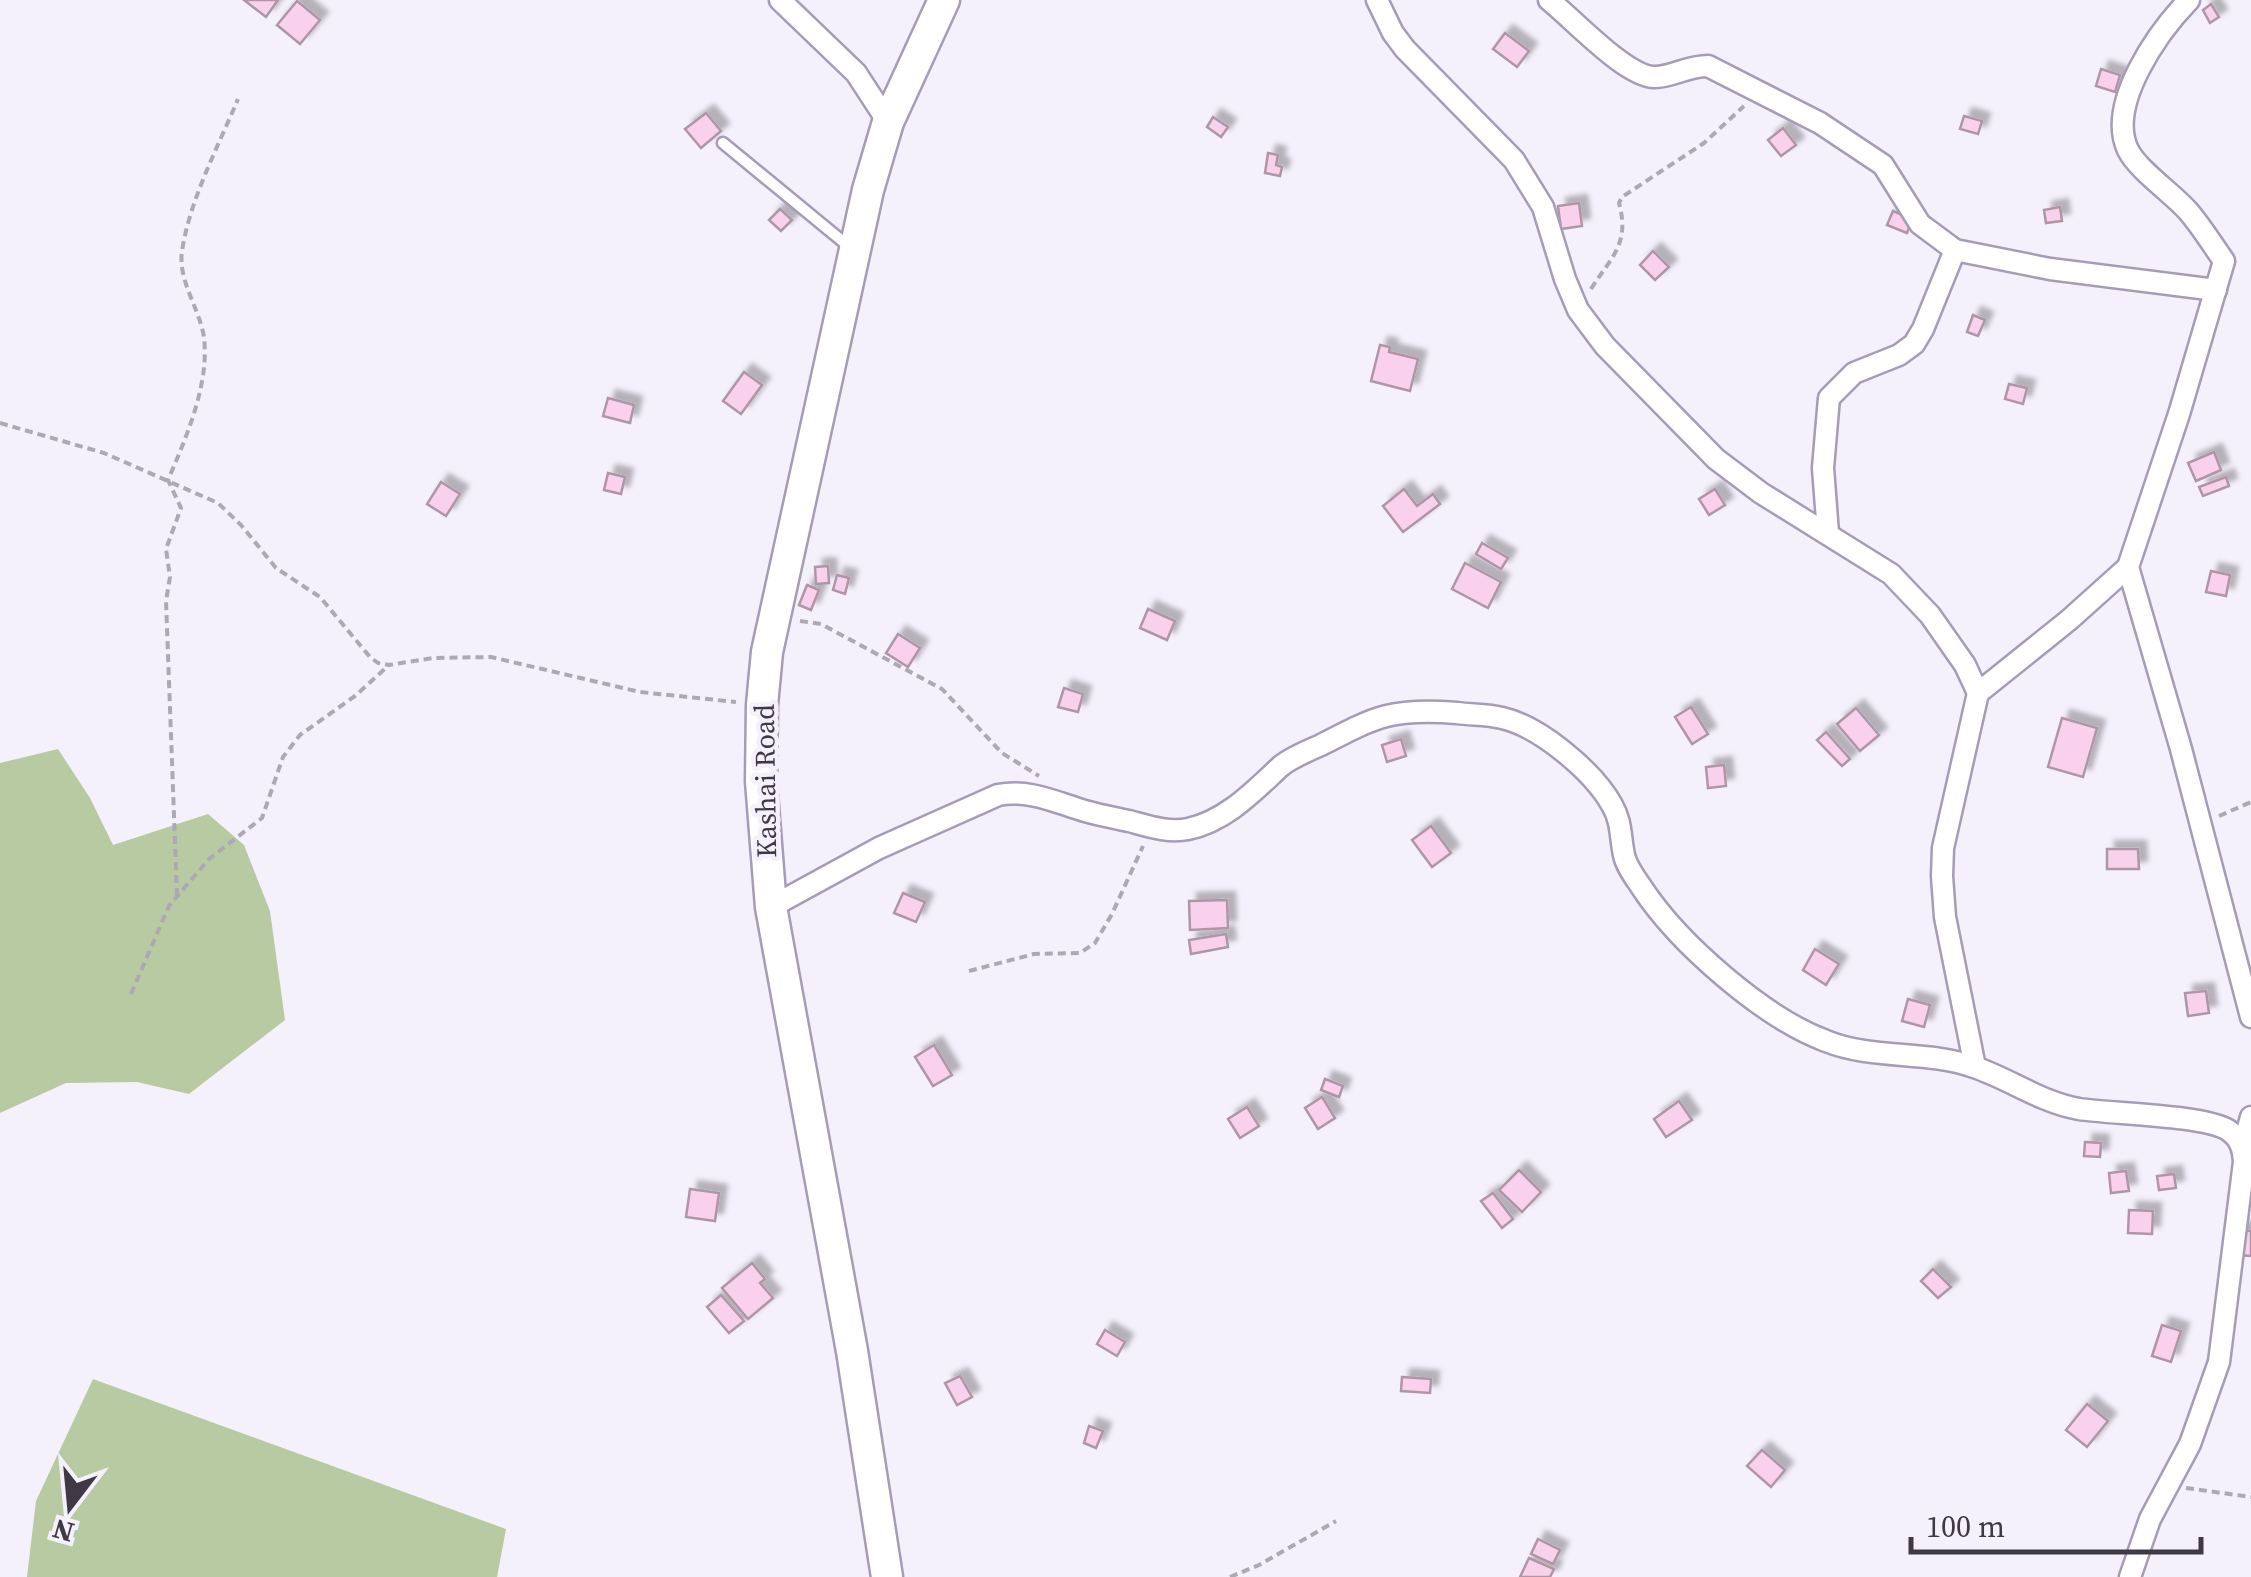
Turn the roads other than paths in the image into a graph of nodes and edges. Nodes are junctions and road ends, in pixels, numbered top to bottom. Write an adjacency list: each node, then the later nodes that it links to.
1 (780, 0): 6 (street)
2 (944, 0): 6 (street, Kashai Road)
3 (1377, 0): 11 (street)
4 (1549, 0): 8 (street)
5 (2189, 0): 10 (street)
6 (888, 122): 9 (street, Kashai Road)
7 (723, 143): 9 (lane)
8 (1955, 250): 10 (street); 11 (street)
9 (856, 252): 14 (street, Kashai Road)
10 (2216, 290): 12 (street)
11 (1828, 533): 13 (street)
12 (2128, 567): 13 (street); 15 (street)
13 (1978, 693): 16 (street)
14 (771, 907): 16 (street); 19 (street, Kashai Road)
15 (2251, 1017)
16 (1975, 1067): 18 (street)
17 (2251, 1117): 18 (street)
18 (2243, 1147): 20 (street)
19 (887, 1577)
20 (2130, 1577)

